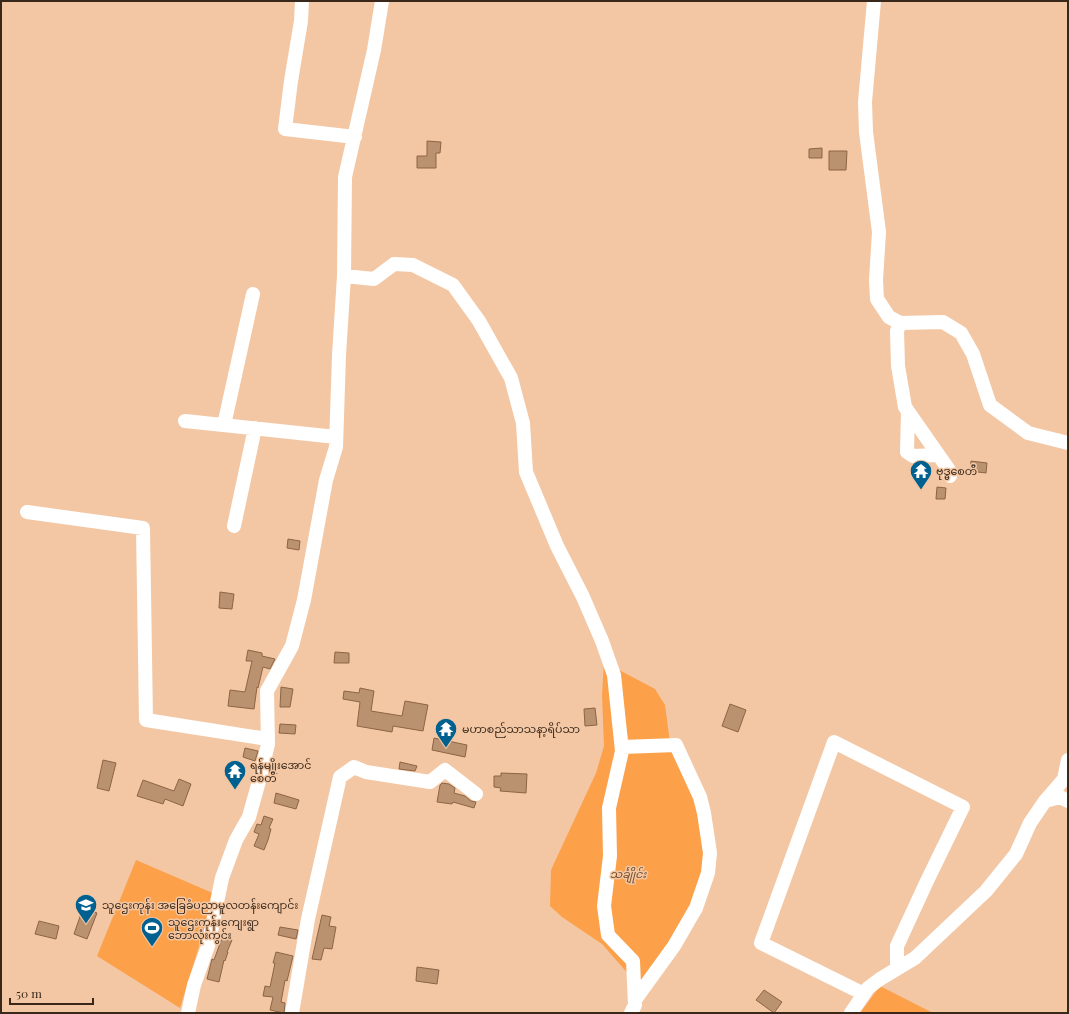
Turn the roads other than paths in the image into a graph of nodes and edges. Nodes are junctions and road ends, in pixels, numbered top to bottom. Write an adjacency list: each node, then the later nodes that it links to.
1 (302, 1): 4 (street)
2 (382, 1): 4 (street)
3 (874, 1): 7 (street)
4 (354, 137): 5 (street)
5 (344, 276): 12 (street); 19 (street)
6 (253, 294): 10 (street)
7 (900, 323): 8 (street); 13 (street)
8 (908, 412): 14 (street); 14 (street)
9 (186, 420): 10 (street)
10 (224, 425): 11 (street)
11 (255, 428): 12 (street); 17 (street)
12 (336, 437): 18 (street)
13 (1068, 443)
14 (938, 455): 15 (street)
15 (950, 476)
16 (27, 512): 18 (street)
17 (234, 526)
18 (267, 739): 27 (street)
19 (622, 747): 26 (street); 26 (street)
20 (1068, 760): 22 (street)
21 (476, 794): 28 (street)
22 (1045, 801): 23 (street); 24 (street)
23 (1068, 801)
24 (897, 968): 25 (street); 25 (street)
25 (864, 994): 29 (street)
26 (633, 1006)
27 (188, 1013)
28 (292, 1013)
29 (851, 1013)

